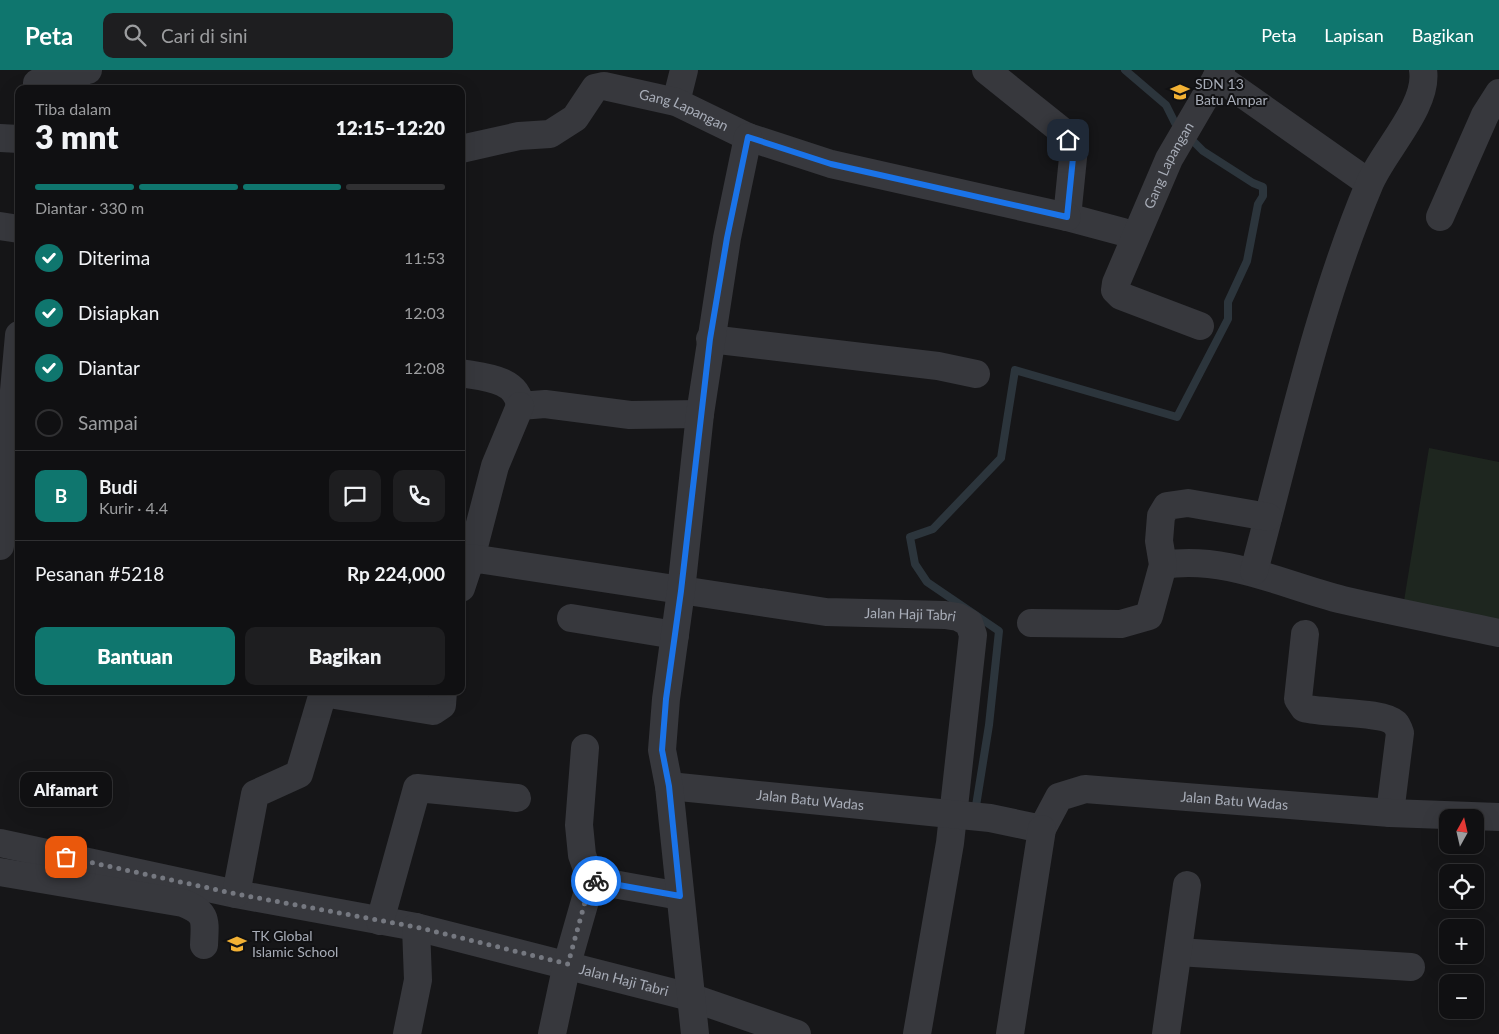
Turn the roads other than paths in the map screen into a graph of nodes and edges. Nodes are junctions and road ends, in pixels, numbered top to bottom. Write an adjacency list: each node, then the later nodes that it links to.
1 (88, 70): 6 (street)
2 (684, 70): 8 (street)
3 (986, 70): 14 (street)
4 (1423, 70): 13 (street)
5 (1219, 73): 13 (street); 18 (street, Gang Lapangan)
6 (37, 81)
7 (1499, 93): 15 (street)
8 (676, 102): 9 (street, Gang Lapangan); 12 (street, Gang Lapangan)
9 (748, 137): 14 (street, Gang Lapangan); 20 (street, Jalan Haji Tabri)
10 (0, 138): 11 (street)
11 (15, 139)
12 (465, 148)
13 (1369, 183): 26 (street)
14 (1067, 217): 18 (street, Gang Lapangan)
15 (1440, 217)
16 (0, 226): 17 (street)
17 (15, 228)
18 (1130, 234): 19 (street)
19 (1200, 326)
20 (710, 339): 22 (street); 25 (street, Jalan Haji Tabri)
21 (465, 374): 24 (street)
22 (976, 374)
23 (15, 400): 27 (street)
24 (520, 406): 25 (street); 28 (street)
25 (700, 414): 32 (street, Jalan Haji Tabri)
26 (1268, 517): 29 (street); 30 (street)
27 (0, 546)
28 (471, 558): 31 (street); 32 (street)
29 (1163, 565): 30 (street); 34 (street)
30 (1254, 571): 35 (street)
31 (465, 576)
32 (681, 591): 36 (street, Jalan Haji Tabri); 45 (street, Jalan Haji Tabri)
33 (571, 618): 36 (street)
34 (1031, 623)
35 (1499, 633)
36 (675, 634): 42 (street, Jalan Haji Tabri)
37 (1305, 634): 44 (street)
38 (322, 695): 52 (street)
39 (336, 695): 40 (street)
40 (443, 695)
41 (585, 748): 50 (street)
42 (669, 786): 45 (street, Jalan Batu Wadas); 53 (street, Jalan Haji Tabri)
43 (517, 798): 54 (street)
44 (1390, 813): 46 (street, Jalan Batu Wadas); 47 (street, Jalan Batu Wadas)
45 (957, 815): 47 (street); 65 (street)
46 (1499, 817)
47 (1042, 828): 66 (street)
48 (0, 843): 52 (street, Jalan Haji Tabri)
49 (0, 872): 56 (street)
50 (591, 880): 53 (street); 58 (street)
51 (1187, 885): 57 (street)
52 (236, 894): 54 (street, Jalan Haji Tabri)
53 (680, 896): 60 (street, Jalan Haji Tabri)
54 (380, 921): 55 (street, Jalan Haji Tabri)
55 (416, 927): 58 (street, Jalan Haji Tabri); 61 (street)
56 (204, 945)
57 (1178, 952): 59 (street); 67 (street)
58 (568, 964): 60 (street, Jalan Haji Tabri); 62 (street)
59 (1411, 967)
60 (690, 997): 63 (street); 64 (street, Jalan Haji Tabri)
61 (407, 1034)
62 (552, 1034)
63 (695, 1034)
64 (797, 1034)
65 (917, 1034)
66 (1010, 1034)
67 (1166, 1034)

